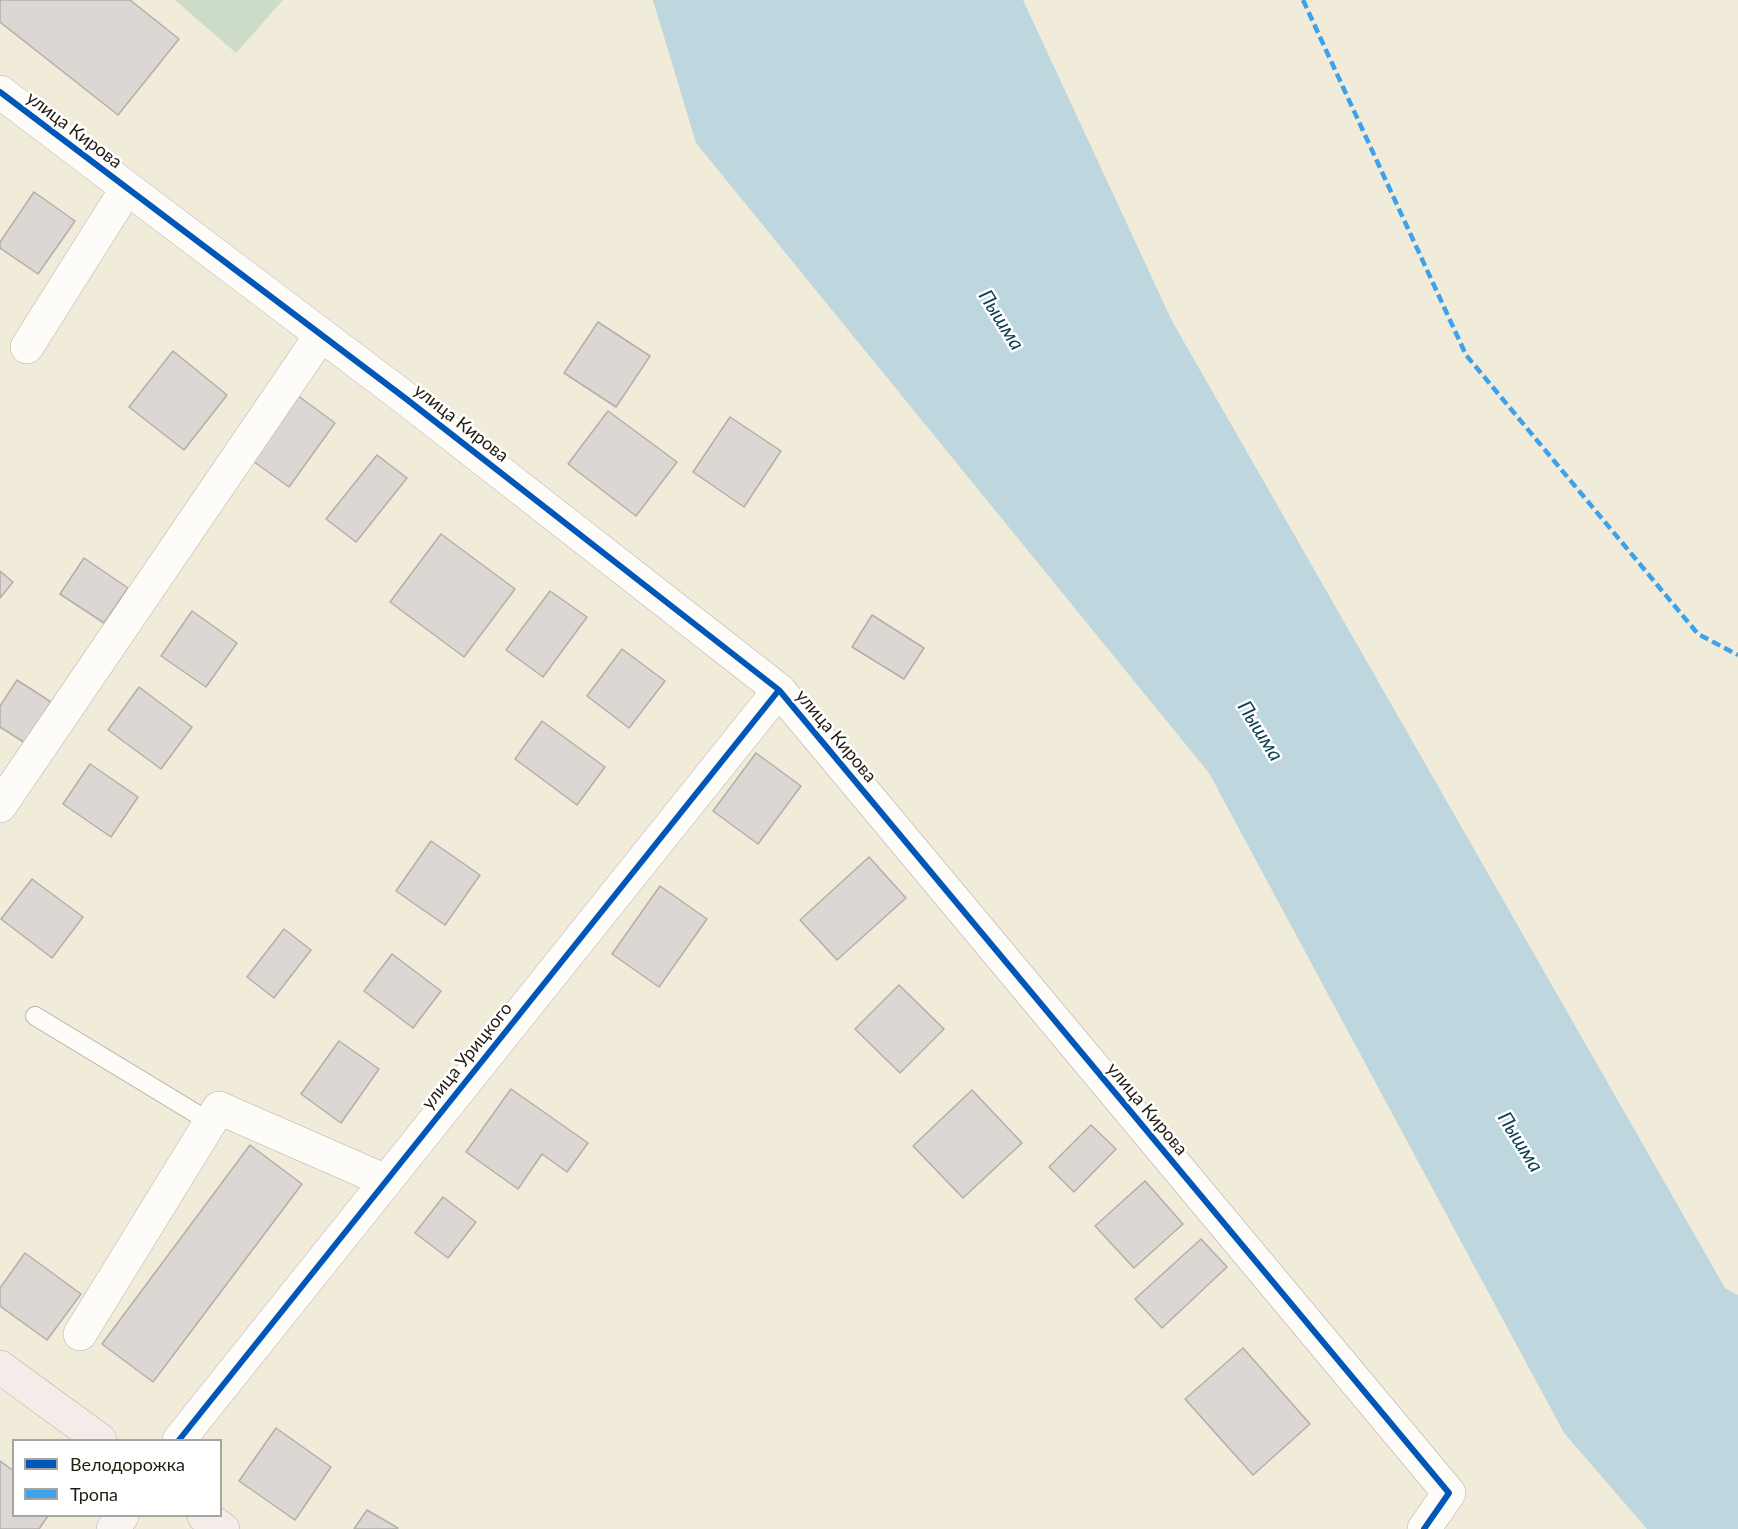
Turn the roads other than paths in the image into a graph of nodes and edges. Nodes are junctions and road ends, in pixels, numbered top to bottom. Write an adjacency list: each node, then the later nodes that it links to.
1 (0, 93): 2 (street, улица Кирова)
2 (127, 189): 3 (street, улица Кирова); 4 (street)
3 (321, 335): 5 (street, улица Кирова); 6 (street)
4 (27, 347)
5 (779, 690): 9 (street, улица Урицкого); 16 (street, улица Кирова)
6 (0, 806)
7 (35, 1016): 8 (lane)
8 (210, 1122): 9 (street); 10 (street)
9 (386, 1181): 13 (street, улица Урицкого)
10 (80, 1334)
11 (0, 1367): 12 (main road)
12 (99, 1439)
13 (180, 1439)
14 (207, 1517): 15 (main road)
15 (223, 1529)
16 (1424, 1529)

